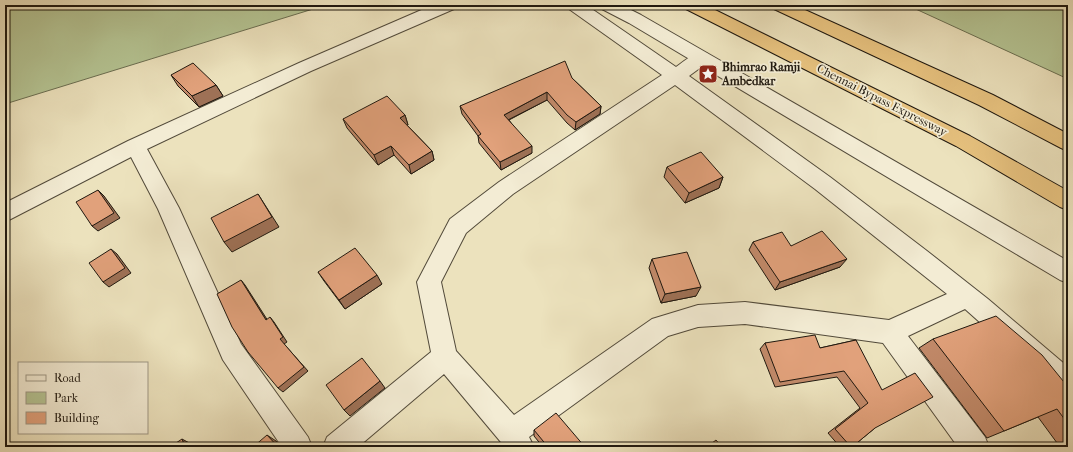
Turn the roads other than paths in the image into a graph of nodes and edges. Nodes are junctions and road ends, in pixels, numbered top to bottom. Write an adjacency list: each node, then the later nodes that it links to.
1 (448, 5): 9 (street)
2 (575, 5): 7 (street)
3 (608, 5): 6 (street)
4 (692, 5): 10 (highway, Chennai Bypass Expressway)
5 (780, 5): 8 (highway)
6 (702, 58): 7 (street); 12 (street)
7 (676, 75): 13 (street); 15 (street)
8 (1068, 144)
9 (135, 146): 11 (street); 19 (street)
10 (1068, 201)
11 (5, 213)
12 (1068, 273)
13 (967, 296): 14 (street); 16 (street)
14 (890, 332): 17 (street); 20 (street)
15 (445, 357): 17 (street); 18 (street)
16 (1068, 384)
17 (516, 440)
18 (339, 446)
19 (298, 447)
20 (975, 447)

